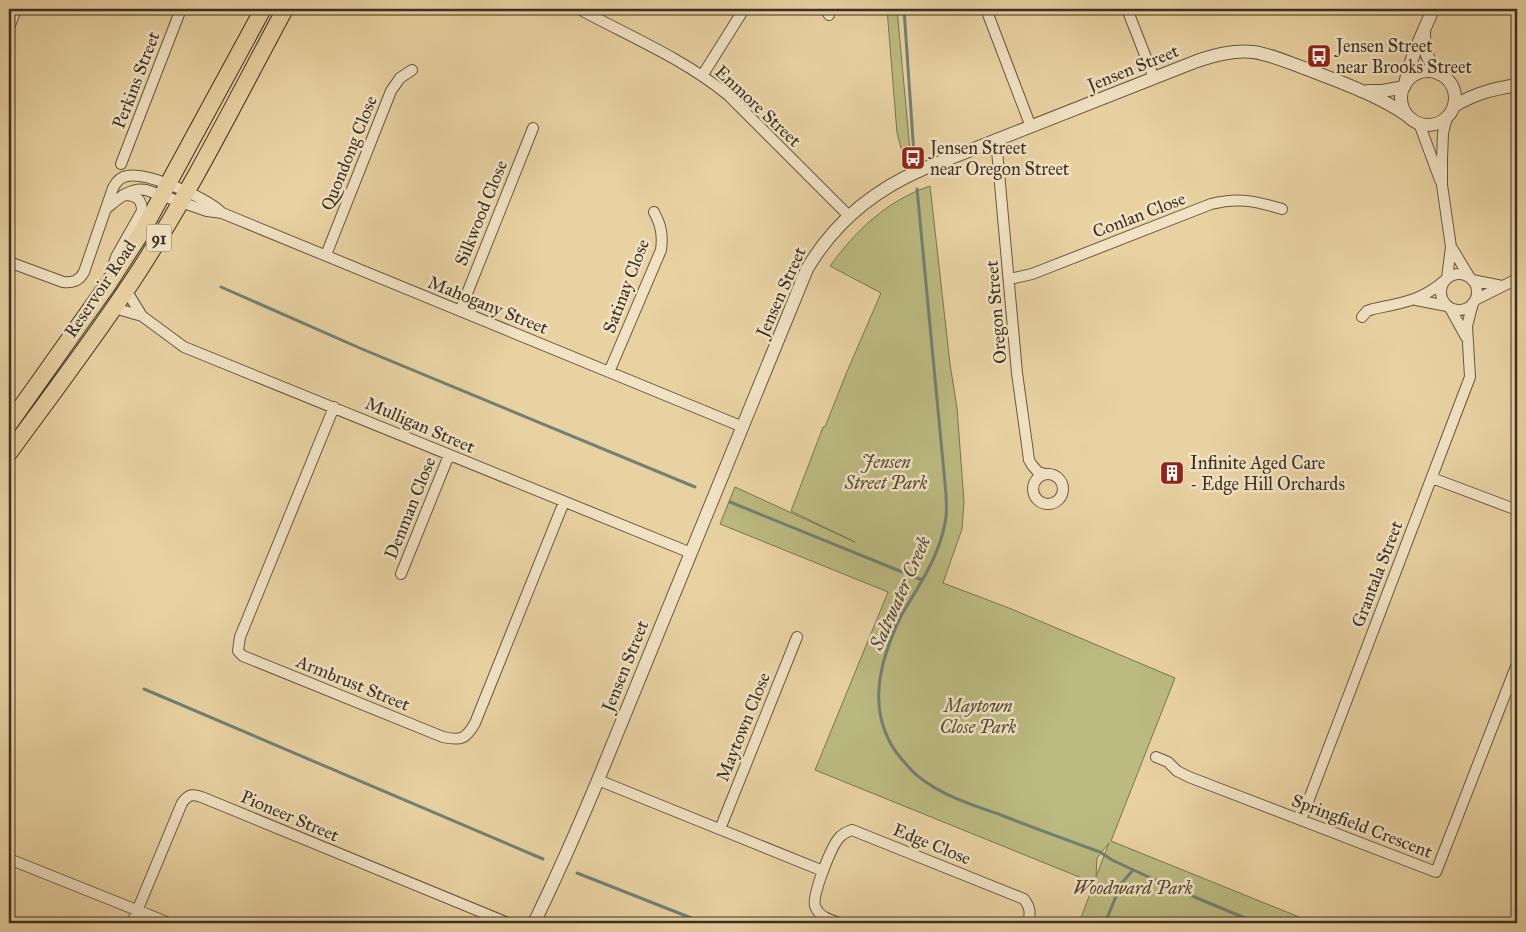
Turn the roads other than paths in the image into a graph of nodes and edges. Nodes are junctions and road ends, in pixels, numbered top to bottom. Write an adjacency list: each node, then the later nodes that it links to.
1 (16, 9): 10 (street)
2 (181, 9): 27 (street, Perkins Street)
3 (263, 9): 29 (main road, Reservoir Road / 91)
4 (285, 9): 31 (main road, Reservoir Road / 91)
5 (744, 9): 14 (street)
6 (986, 9): 24 (street)
7 (1128, 9): 15 (street)
8 (1432, 9): 11 (street)
9 (585, 10): 14 (street, Enmore Street)
10 (9, 28)
11 (1424, 31): 13 (street); 18 (street)
12 (412, 70): 37 (street, Quondong Close)
13 (1439, 74): 16 (street); 18 (street)
14 (702, 76): 35 (street, Enmore Street)
15 (1154, 78): 19 (street, Jensen Street); 24 (street, Jensen Street)
16 (1452, 85): 20 (street); 21 (street)
17 (1517, 85): 20 (street)
18 (1405, 86): 19 (street, Jensen Street); 23 (street)
19 (1361, 90): 23 (street, Jensen Street)
20 (1488, 90): 21 (street)
21 (1454, 106): 22 (street)
22 (1447, 117): 23 (street); 28 (street)
23 (1413, 120): 28 (street)
24 (1031, 127): 26 (street, Jensen Street)
25 (533, 128): 50 (street, Silkwood Close)
26 (996, 139): 35 (street, Jensen Street); 39 (street, Oregon Street)
27 (121, 164)
28 (1442, 185): 36 (street)
29 (165, 190): 30 (street); 31 (street, Mahogany Street); 32 (street); 43 (main road, Reservoir Road / 91)
30 (123, 195): 32 (street); 43 (street)
31 (183, 196): 37 (street, Mahogany Street); 45 (main road, Reservoir Road / 91)
32 (107, 208): 38 (street)
33 (1282, 209): 39 (street, Conlan Close)
34 (654, 212): 54 (street, Satinay Close)
35 (849, 216): 57 (street, Jensen Street)
36 (1451, 247): 40 (street); 41 (street)
37 (326, 256): 50 (street, Mahogany Street)
38 (9, 262)
39 (1010, 279): 60 (street, Oregon Street)
40 (1446, 279): 41 (street); 46 (street); 48 (street)
41 (1471, 279): 44 (street); 47 (street)
42 (1517, 279): 44 (street)
43 (109, 282): 56 (main road, Reservoir Road / 91)
44 (1502, 286): 47 (street)
45 (126, 290): 49 (main road, Reservoir Road / 91); 51 (street, Mulligan Street)
46 (1416, 300): 48 (street); 52 (street)
47 (1474, 301): 48 (street); 53 (street, Grantala Street)
48 (1449, 307): 53 (street, Grantala Street)
49 (114, 308): 51 (street, Mulligan Street); 58 (main road, Reservoir Road / 91)
50 (460, 311): 54 (street, Mahogany Street)
51 (142, 316): 55 (street, Mulligan Street)
52 (1362, 317)
53 (1467, 338): 62 (street, Grantala Street)
54 (609, 372): 57 (street, Mahogany Street)
55 (334, 407): 59 (street, Mulligan Street); 64 (street, Armbrust Street)
56 (9, 424)
57 (743, 427): 66 (street, Jensen Street)
58 (9, 453)
59 (449, 455): 64 (street, Mulligan Street); 67 (street, Denman Close)
60 (1029, 460): 61 (street); 63 (street, Oregon Street)
61 (1045, 474): 63 (street); 63 (street)
62 (1432, 478): 65 (street); 72 (street, Grantala Street)
63 (1033, 491)
64 (564, 502): 66 (street, Mulligan Street)
65 (1517, 510)
66 (691, 553): 71 (street, Jensen Street)
67 (401, 574)
68 (797, 637): 73 (street, Maytown Close)
69 (1517, 664): 72 (street, Springfield Crescent)
70 (1156, 757): 72 (street, Springfield Crescent)
71 (598, 780): 73 (street); 74 (street, Jensen Street)
72 (1301, 820)
73 (720, 829): 76 (street)
74 (570, 848): 81 (street, Jensen Street); 82 (street, Jensen Street)
75 (9, 858): 77 (street)
76 (823, 871): 83 (street, Edge Close); 84 (street, Edge Close)
77 (138, 910): 78 (street, Pioneer Street); 79 (street); 80 (street, Pioneer Street)
78 (132, 923)
79 (169, 923)
80 (508, 923)
81 (534, 923)
82 (543, 923)
83 (840, 923)
84 (1028, 923)

